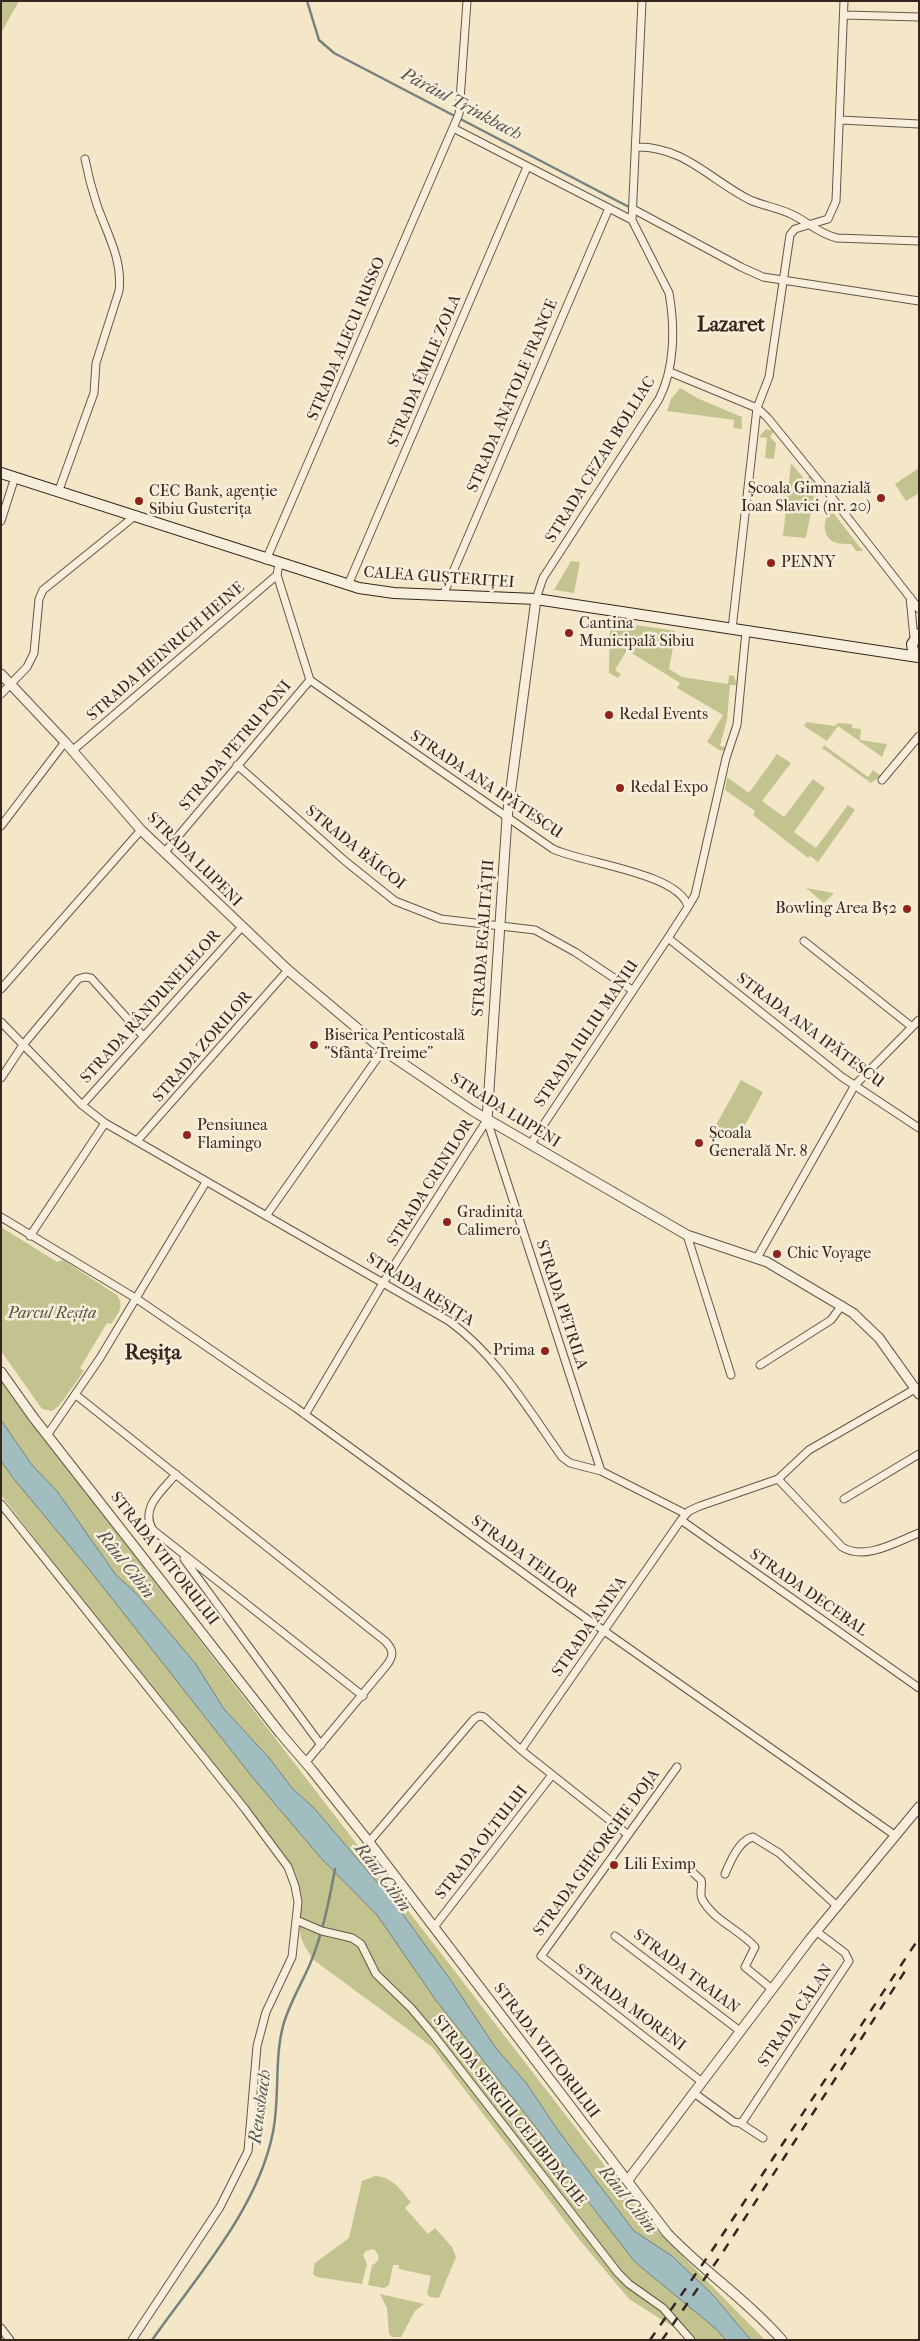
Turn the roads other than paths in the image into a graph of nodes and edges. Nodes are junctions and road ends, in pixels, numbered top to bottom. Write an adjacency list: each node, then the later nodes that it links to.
1 (468, 1): 8 (street, STRADA ALECU RUSSO)
2 (642, 1): 9 (street)
3 (844, 1): 4 (street)
4 (845, 15): 5 (street); 6 (street)
5 (919, 17)
6 (841, 120): 7 (street); 15 (street)
7 (919, 124)
8 (454, 126): 11 (street); 26 (street, STRADA ALECU RUSSO)
9 (636, 147): 13 (street); 15 (street)
10 (85, 160): 23 (street)
11 (528, 167): 12 (street); 28 (street, STRADA ÉMILE ZOLA)
12 (609, 208): 14 (street); 29 (street, STRADA ANATOLE FRANCE)
13 (633, 209): 14 (street); 17 (street)
14 (632, 220): 19 (street, STRADA CEZAR BOLLIAC)
15 (811, 226): 16 (street); 17 (street)
16 (919, 241)
17 (784, 281): 18 (street); 20 (street)
18 (919, 302)
19 (670, 372): 20 (street); 31 (street, STRADA CEZAR BOLLIAC)
20 (757, 408): 30 (street); 33 (street)
21 (1, 472): 22 (main road, CALEA GUȘTERIȚEI)
22 (15, 477): 23 (main road, CALEA GUȘTERIȚEI); 25 (street)
23 (59, 490): 24 (main road, CALEA GUȘTERIȚEI)
24 (136, 515): 26 (main road, CALEA GUȘTERIȚEI); 40 (street)
25 (1, 521)
26 (266, 560): 27 (main road, CALEA GUȘTERIȚEI)
27 (278, 569): 28 (main road, CALEA GUȘTERIȚEI); 39 (street); 44 (street, STRADA HEINRICH HEINE)
28 (348, 585): 29 (main road, CALEA GUȘTERIȚEI)
29 (443, 596): 31 (main road, CALEA GUȘTERIȚEI)
30 (910, 597): 32 (street); 35 (street)
31 (536, 599): 33 (main road, CALEA GUȘTERIȚEI); 47 (street, STRADA EGALITĂȚII)
32 (919, 609)
33 (732, 629): 34 (main road, CALEA GUȘTERIȚEI)
34 (746, 631): 36 (main road, CALEA GUȘTERIȚEI); 51 (street)
35 (915, 638): 36 (main road, CALEA GUȘTERIȚEI); 37 (main road)
36 (888, 651): 37 (main road, CALEA GUȘTERIȚEI)
37 (918, 657)
38 (1, 674): 40 (street, STRADA LUPENI)
39 (310, 680): 45 (street, STRADA PETRU PONI); 47 (street, STRADA ANA IPĂTESCU)
40 (11, 683): 41 (street); 43 (street, STRADA LUPENI)
41 (1, 694)
42 (919, 736): 46 (street)
43 (65, 742): 44 (street, STRADA LUPENI); 48 (street)
44 (72, 751): 49 (street, STRADA LUPENI)
45 (237, 765): 50 (street, STRADA PETRU PONI); 52 (street, STRADA BĂICOI)
46 (882, 780)
47 (507, 818): 51 (street, STRADA ANA IPĂTESCU); 52 (street, STRADA EGALITĂȚII)
48 (1, 826)
49 (140, 830): 50 (street, STRADA LUPENI); 57 (street)
50 (164, 853): 53 (street, STRADA LUPENI)
51 (688, 906): 54 (street)
52 (499, 924): 58 (street, STRADA BĂICOI); 68 (street, STRADA EGALITĂȚII)
53 (241, 928): 56 (street, STRADA LUPENI); 62 (street, STRADA RÂNDUNELELOR)
54 (668, 938): 58 (street, STRADA IULIU MANIU); 66 (street, STRADA ANA IPĂTESCU)
55 (804, 941): 61 (street)
56 (288, 970): 64 (street, STRADA LUPENI); 71 (street, STRADA ZORILOR)
57 (1, 989)
58 (632, 990): 72 (street, STRADA IULIU MANIU)
59 (919, 1020): 61 (street)
60 (1, 1022): 63 (street, STRADA REȘIȚA)
61 (912, 1027): 66 (street)
62 (143, 1036): 63 (street); 67 (street, STRADA RÂNDUNELELOR)
63 (23, 1045): 65 (street); 67 (street, STRADA REȘIȚA)
64 (383, 1050): 68 (street, STRADA LUPENI); 74 (street)
65 (1, 1078)
66 (855, 1085): 70 (street, STRADA ANA IPĂTESCU); 78 (street)
67 (82, 1105): 69 (street, STRADA REȘIȚA)
68 (487, 1120): 72 (street, STRADA LUPENI); 79 (street, STRADA CRINILOR); 90 (street, STRADA PETRILA)
69 (105, 1123): 71 (street, STRADA REȘIȚA); 77 (street)
70 (919, 1128)
71 (137, 1141): 73 (street, STRADA REȘIȚA)
72 (530, 1145): 76 (street, STRADA LUPENI)
73 (206, 1182): 74 (street, STRADA REȘIȚA); 80 (street)
74 (266, 1216): 79 (street, STRADA REȘIȚA)
75 (1, 1217): 77 (street)
76 (687, 1235): 78 (street, STRADA LUPENI); 84 (street)
77 (30, 1236): 80 (street)
78 (757, 1258): 81 (street, STRADA LUPENI)
79 (383, 1283): 87 (street, STRADA CRINILOR); 90 (street, STRADA REȘIȚA)
80 (137, 1299): 86 (street); 87 (street, STRADA TEILOR)
81 (842, 1305): 82 (street); 85 (street, STRADA LUPENI)
82 (760, 1365)
83 (1, 1372): 88 (street, STRADA VIITORULUI)
84 (731, 1375)
85 (917, 1392): 92 (street)
86 (76, 1395): 88 (street); 91 (street)
87 (305, 1415): 98 (street, STRADA TEILOR)
88 (48, 1434): 103 (street, STRADA VIITORULUI)
89 (919, 1454): 93 (street)
90 (601, 1471): 95 (street, STRADA REȘIȚA)
91 (176, 1474): 97 (street, STRADA VIITORULUI); 100 (street)
92 (778, 1479): 95 (street); 96 (street)
93 (844, 1499)
94 (1, 1504): 113 (street)
95 (683, 1517): 98 (street, STRADA ANINA); 99 (street, STRADA DECEBAL)
96 (919, 1533)
97 (178, 1550): 100 (street, STRADA VIITORULUI); 101 (street)
98 (604, 1630): 102 (street, STRADA ANINA); 108 (street, STRADA TEILOR)
99 (919, 1688)
100 (363, 1696): 101 (street)
101 (321, 1745): 103 (street)
102 (521, 1750): 105 (street); 109 (street)
103 (306, 1762): 109 (street, STRADA VIITORULUI)
104 (677, 1767): 107 (street, STRADA GHEORGHE DOJA)
105 (552, 1775): 107 (street); 114 (street, STRADA OLTULUI)
106 (919, 1807): 108 (street)
107 (627, 1834): 117 (street, STRADA GHEORGHE DOJA)
108 (896, 1836): 112 (street)
109 (369, 1842): 114 (street, STRADA VIITORULUI)
110 (684, 1864): 118 (street)
111 (725, 1874): 112 (street)
112 (838, 1906): 115 (street)
113 (296, 1920): 127 (street); 128 (street, STRADA SERGIU CELIBIDACHE)
114 (434, 1927): 124 (street, STRADA VIITORULUI)
115 (816, 1931): 118 (street); 122 (street, STRADA CĂLAN)
116 (615, 1936): 119 (street, STRADA TRAIAN)
117 (541, 1956): 120 (street, STRADA MORENI)
118 (772, 1989): 119 (street)
119 (740, 2031): 120 (street)
120 (702, 2082): 121 (street)
121 (694, 2093): 122 (street); 124 (street)
122 (740, 2123): 123 (street)
123 (763, 2138)
124 (628, 2180): 129 (street, STRADA VIITORULUI)
125 (1, 2328): 126 (street)
126 (10, 2340)
127 (132, 2340)
128 (691, 2340)
129 (782, 2340)

